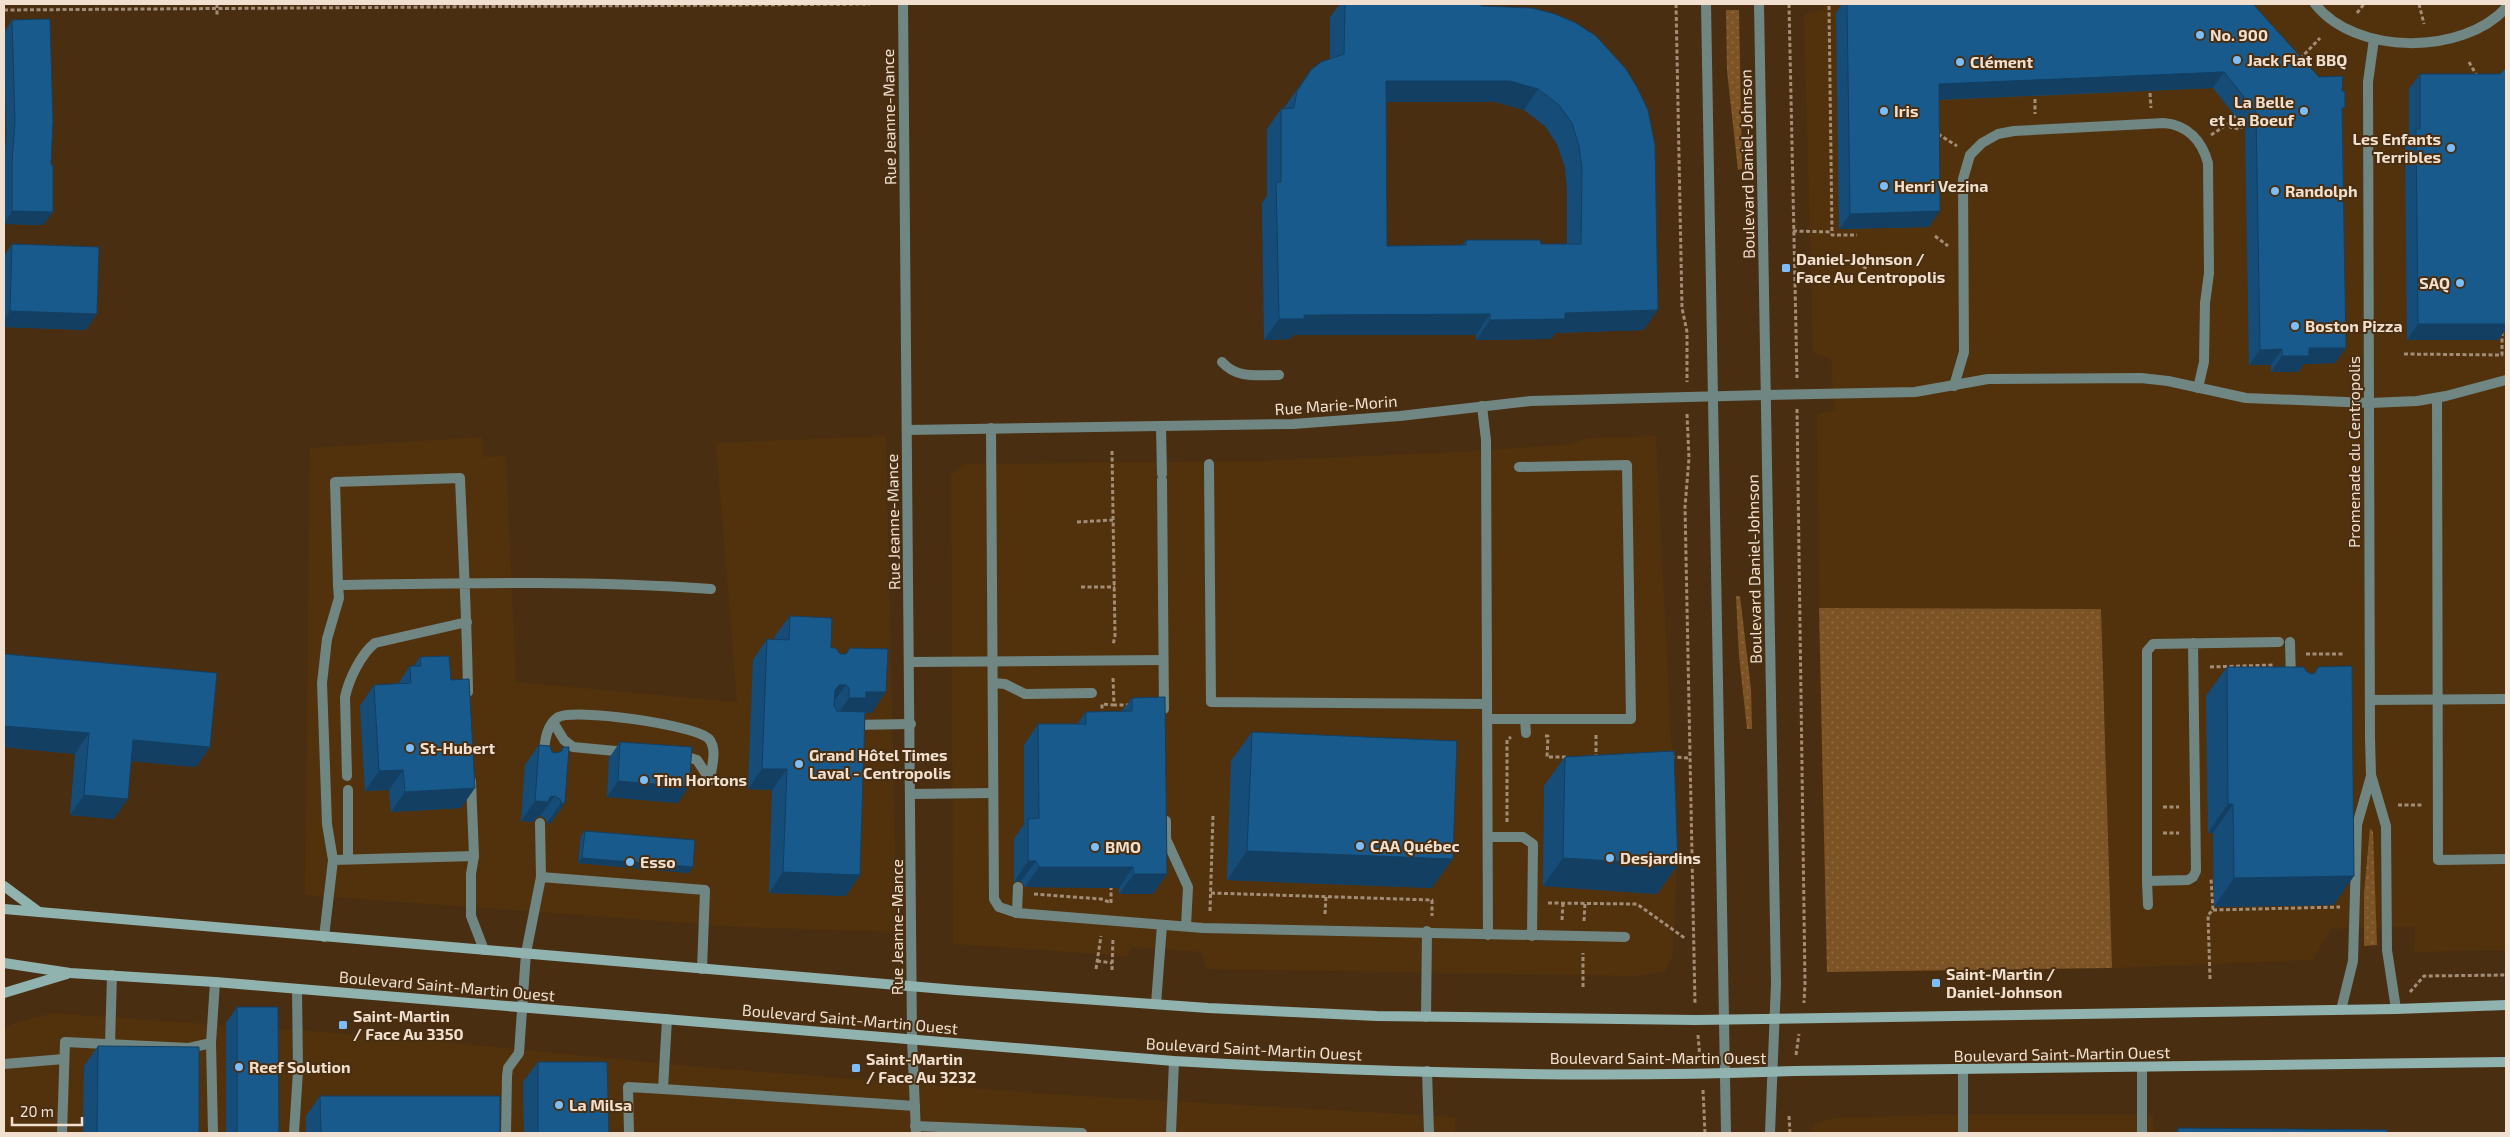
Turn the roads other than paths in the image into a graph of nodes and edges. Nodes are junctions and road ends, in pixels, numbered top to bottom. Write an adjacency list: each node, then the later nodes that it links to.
1 (903, 4): 19 (street, Rue Jeanne-Mance)
2 (1706, 4): 13 (street)
3 (1759, 4): 12 (street, Boulevard Daniel-Johnson)
4 (2315, 4): 6 (street)
5 (2506, 8): 6 (street)
6 (2374, 39): 15 (street, Promenade du Centropolis)
7 (1222, 362): 8 (street)
8 (1279, 375)
9 (2506, 380): 14 (street, Rue Marie-Morin)
10 (1954, 386): 11 (street, Rue Marie-Morin); 11 (street); 12 (street, Rue Marie-Morin)
11 (2198, 388): 15 (street, Rue Marie-Morin)
12 (1766, 395): 13 (street, Rue Marie-Morin); 95 (street, Boulevard Daniel-Johnson)
13 (1714, 396): 16 (street, Rue Marie-Morin); 96 (street)
14 (2437, 398): 15 (street, Rue Marie-Morin); 35 (street)
15 (2370, 403): 38 (street, Promenade du Centropolis)
16 (1482, 406): 17 (street, Rue Marie-Morin); 39 (street)
17 (1161, 426): 18 (street, Rue Marie-Morin); 30 (street)
18 (991, 428): 19 (street, Rue Marie-Morin); 29 (street)
19 (907, 430): 31 (street, Rue Jeanne-Mance)
20 (1209, 464): 39 (street)
21 (1519, 467): 42 (street)
22 (464, 583): 23 (street); 23 (street); 24 (street); 25 (street)
23 (338, 584): 62 (street)
24 (711, 589)
25 (467, 622): 37 (street); 52 (street)
26 (2279, 642): 28 (street)
27 (2290, 642): 33 (street)
28 (2193, 643): 64 (street); 64 (street)
29 (992, 660): 30 (street); 31 (street); 32 (street)
30 (1163, 660): 40 (street)
31 (910, 662): 44 (street, Rue Jeanne-Mance)
32 (992, 682): 34 (street); 54 (street)
33 (2291, 687)
34 (1092, 693)
35 (2438, 699): 36 (street); 38 (street); 61 (street)
36 (2506, 699)
37 (468, 700)
38 (2370, 700): 51 (street, Promenade du Centropolis)
39 (1487, 704): 41 (street)
40 (1164, 719)
41 (1487, 719): 42 (street); 58 (street)
42 (1525, 719): 46 (street)
43 (553, 722): 47 (street); 48 (street); 49 (street)
44 (911, 724): 45 (street); 55 (street, Rue Jeanne-Mance)
45 (844, 726)
46 (1521, 734)
47 (637, 752)
48 (664, 754)
49 (542, 767)
50 (471, 768): 59 (street)
51 (2371, 775): 91 (street, Promenade du Centropolis); 92 (street, Promenade du Centropolis)
52 (347, 776)
53 (348, 790): 60 (street)
54 (993, 793): 55 (street); 70 (street)
55 (911, 794): 85 (street, Rue Jeanne-Mance)
56 (1166, 809): 72 (street)
57 (540, 823): 63 (street)
58 (1488, 837): 74 (street); 76 (street)
59 (474, 856): 60 (street); 78 (street)
60 (348, 858): 62 (street)
61 (2506, 859)
62 (332, 860): 75 (street)
63 (541, 877): 79 (street); 81 (street)
64 (2148, 881): 67 (street)
65 (4, 886): 69 (main road)
66 (1018, 887): 70 (street)
67 (2148, 905)
68 (4, 909): 69 (main road)
69 (40, 912): 75 (main road)
70 (1018, 913): 71 (street)
71 (1162, 924): 72 (street); 88 (street)
72 (1186, 926): 73 (street)
73 (1427, 931): 74 (street); 93 (street)
74 (1488, 934): 76 (street)
75 (324, 936): 78 (main road)
76 (1532, 936): 77 (street)
77 (1625, 938)
78 (484, 950): 79 (main road)
79 (526, 954): 81 (main road); 90 (street)
80 (4, 963): 82 (main road, Boulevard Saint-Martin Ouest)
81 (702, 969): 85 (main road)
82 (70, 973): 83 (main road, Boulevard Saint-Martin Ouest); 87 (main road)
83 (112, 975): 84 (main road, Boulevard Saint-Martin Ouest); 99 (street)
84 (215, 982): 86 (main road, Boulevard Saint-Martin Ouest); 98 (street)
85 (912, 986): 88 (main road); 97 (street, Rue Jeanne-Mance)
86 (297, 989): 90 (main road, Boulevard Saint-Martin Ouest); 114 (street)
87 (4, 993)
88 (1156, 1004): 93 (main road)
89 (2506, 1004): 91 (main road)
90 (523, 1008): 94 (main road, Boulevard Saint-Martin Ouest); 115 (street)
91 (2396, 1008): 92 (main road)
92 (2341, 1010): 95 (main road)
93 (1426, 1017): 96 (main road)
94 (667, 1019): 97 (main road, Boulevard Saint-Martin Ouest); 109 (street)
95 (1775, 1019): 96 (main road); 107 (street, Boulevard Daniel-Johnson)
96 (1723, 1020): 108 (street)
97 (912, 1039): 101 (main road, Boulevard Saint-Martin Ouest); 110 (street, Rue Jeanne-Mance)
98 (211, 1043): 99 (street); 113 (street)
99 (110, 1044): 100 (street)
100 (64, 1059): 103 (street); 112 (street)
101 (1174, 1061): 106 (main road, Boulevard Saint-Martin Ouest); 118 (street)
102 (2506, 1062): 104 (main road, Boulevard Saint-Martin Ouest)
103 (4, 1064)
104 (2142, 1067): 105 (main road, Boulevard Saint-Martin Ouest); 123 (street)
105 (1963, 1070): 107 (main road, Boulevard Saint-Martin Ouest); 122 (street)
106 (1427, 1071): 108 (main road, Boulevard Saint-Martin Ouest); 119 (street)
107 (1771, 1072): 108 (main road, Boulevard Saint-Martin Ouest); 121 (street, Boulevard Daniel-Johnson)
108 (1725, 1074): 120 (street)
109 (664, 1089): 110 (street); 116 (street)
110 (915, 1106): 111 (street, Rue Jeanne-Mance)
111 (916, 1130): 117 (street)
112 (62, 1133)
113 (212, 1133)
114 (294, 1133)
115 (506, 1133)
116 (629, 1133)
117 (1082, 1133)
118 (1171, 1133)
119 (1429, 1133)
120 (1726, 1133)
121 (1770, 1133)
122 (1963, 1133)
123 (2142, 1133)

